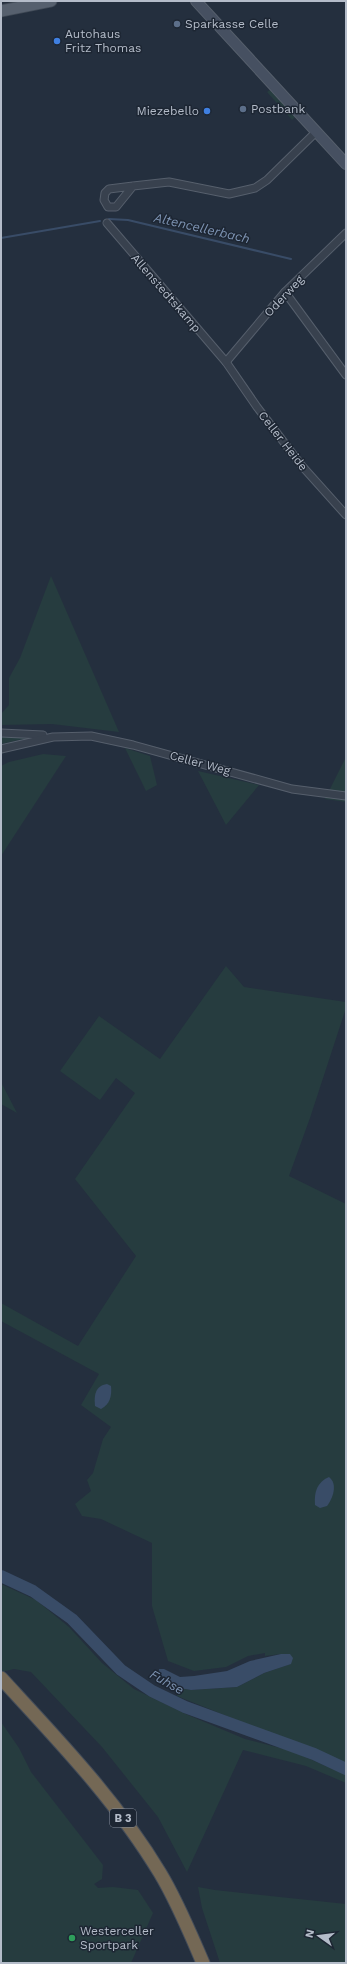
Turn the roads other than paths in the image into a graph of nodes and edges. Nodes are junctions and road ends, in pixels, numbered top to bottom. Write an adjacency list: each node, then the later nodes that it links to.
1 (51, 1): 3 (main road)
2 (196, 1): 4 (street)
3 (1, 11)
4 (316, 132): 5 (street); 6 (street)
5 (346, 164)
6 (134, 186)
7 (106, 224): 10 (street, Allenstedtskamp)
8 (346, 233): 9 (street, Oderweg)
9 (285, 292): 10 (street, Oderweg); 11 (street)
10 (226, 362): 12 (street, Celler Heide)
11 (346, 375)
12 (346, 515)
13 (1, 733): 14 (street, Celler Weg)
14 (53, 736): 15 (street, Celler Weg); 16 (street, Celler Weg)
15 (1, 749)
16 (346, 796)
17 (1, 1678): 18 (highway, B 3)
18 (203, 1963)

